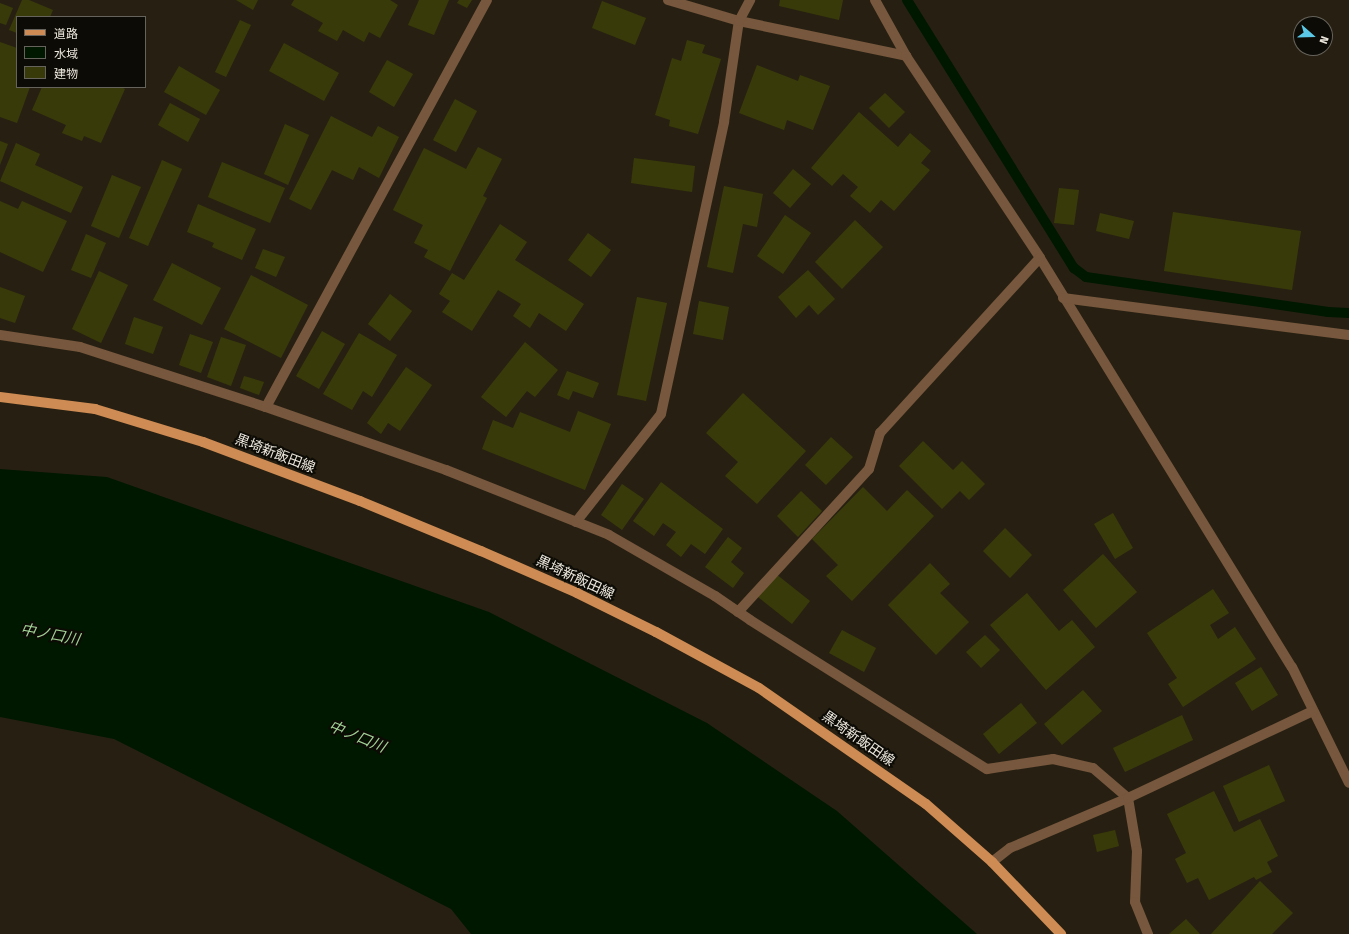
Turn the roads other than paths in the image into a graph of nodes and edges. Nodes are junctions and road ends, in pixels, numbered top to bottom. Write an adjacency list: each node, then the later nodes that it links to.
1 (487, 0): 12 (street)
2 (668, 0): 5 (street)
3 (750, 0): 5 (street)
4 (876, 0): 6 (street)
5 (739, 21): 6 (street); 13 (street)
6 (906, 56): 7 (street)
7 (1040, 258): 8 (street); 14 (street)
8 (1063, 298): 10 (street); 15 (street)
9 (0, 335): 12 (street)
10 (1349, 335)
11 (0, 397): 18 (main road, 黒埼新飯田線)
12 (266, 407): 13 (street)
13 (576, 522): 14 (street)
14 (738, 612): 17 (street)
15 (1313, 711): 16 (street); 17 (street)
16 (1349, 783)
17 (1128, 798): 18 (street); 20 (street)
18 (992, 862): 19 (main road, 黒埼新飯田線)
19 (1061, 934)
20 (1148, 934)

